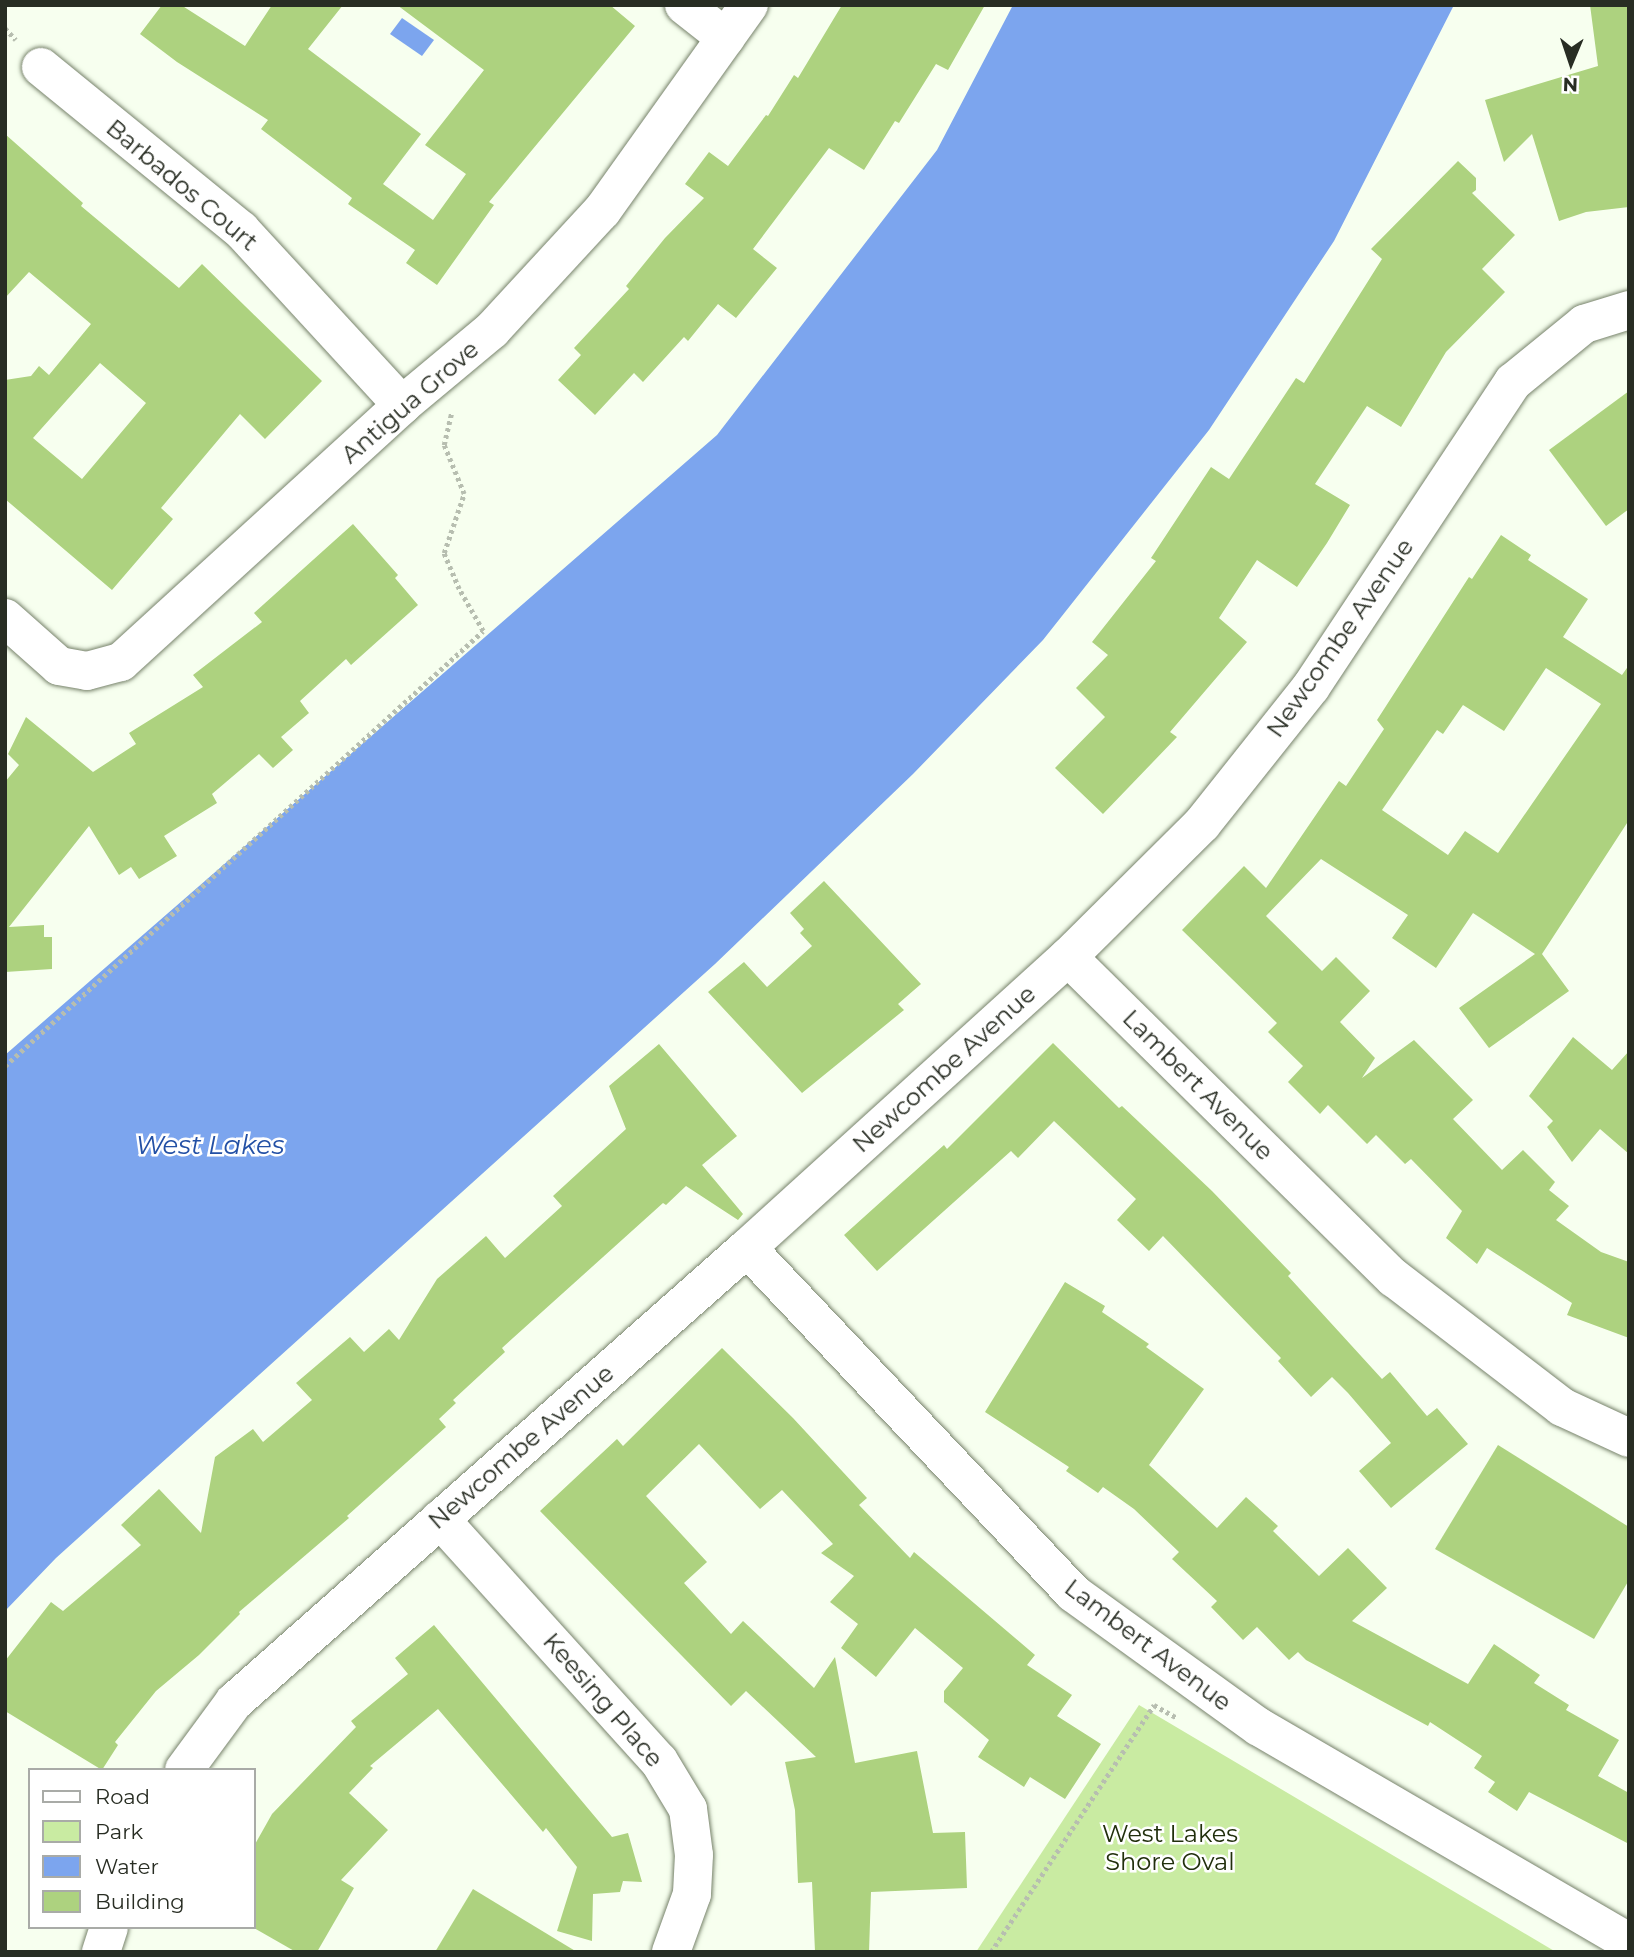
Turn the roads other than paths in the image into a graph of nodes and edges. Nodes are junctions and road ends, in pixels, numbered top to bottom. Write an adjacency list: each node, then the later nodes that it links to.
1 (684, 5): 3 (street)
2 (749, 5): 3 (street, Antigua Grove)
3 (726, 38): 6 (street, Antigua Grove)
4 (41, 67): 6 (street, Barbados Court)
5 (1629, 310): 8 (street, Newcombe Avenue)
6 (402, 405): 7 (street, Antigua Grove)
7 (5, 618)
8 (1068, 957): 9 (street, Newcombe Avenue); 10 (street, Lambert Avenue)
9 (747, 1248): 11 (street, Newcombe Avenue); 14 (street, Lambert Avenue)
10 (1629, 1438)
11 (440, 1519): 12 (street, Newcombe Avenue); 16 (street, Keesing Place)
12 (185, 1768)
13 (108, 1929): 15 (street)
14 (1629, 1942)
15 (101, 1952)
16 (671, 1952)

